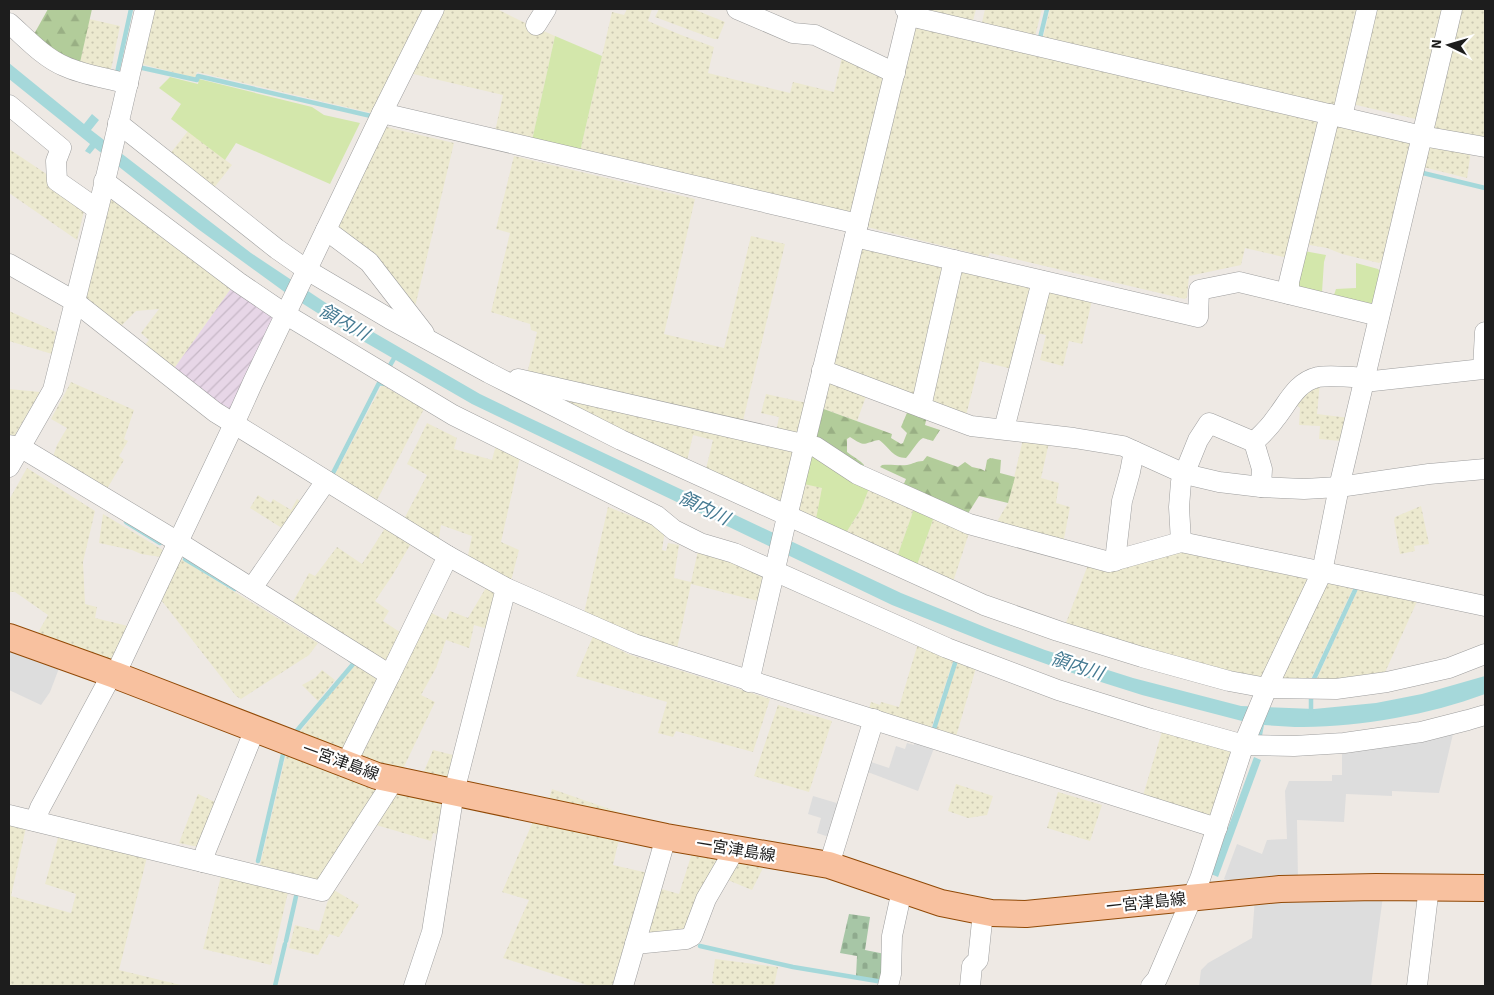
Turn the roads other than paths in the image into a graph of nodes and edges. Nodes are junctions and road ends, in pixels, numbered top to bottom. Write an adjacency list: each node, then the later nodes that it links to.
1 (145, 9): 9 (street)
2 (434, 9): 11 (street)
3 (738, 9): 8 (street)
4 (1367, 9): 12 (street)
5 (1452, 9): 14 (street)
6 (906, 10): 8 (street); 12 (street)
7 (9, 23): 9 (street)
8 (894, 73): 19 (street)
9 (128, 84): 13 (street)
10 (9, 105): 17 (street)
11 (382, 113): 18 (street); 19 (street)
12 (1336, 115): 14 (street); 24 (street)
13 (118, 126): 16 (street); 22 (street)
14 (1422, 136): 15 (street); 27 (street)
15 (1485, 147)
16 (105, 179): 17 (street); 26 (street)
17 (98, 209): 25 (street)
18 (326, 230): 22 (street); 29 (street)
19 (856, 231): 20 (street); 30 (street)
20 (954, 260): 23 (street); 33 (street)
21 (9, 264): 25 (street)
22 (305, 273): 26 (street); 29 (street)
23 (1042, 281): 24 (street); 35 (street)
24 (1289, 294): 27 (street)
25 (74, 302): 34 (street); 38 (street)
26 (288, 309): 34 (street); 51 (street)
27 (1380, 316): 32 (street)
28 (1485, 332): 32 (street)
29 (429, 340): 31 (street)
30 (822, 370): 33 (street); 37 (street)
31 (489, 372): 37 (street); 46 (street)
32 (1364, 380): 36 (street); 45 (street)
33 (921, 407): 35 (street)
34 (234, 424): 43 (street); 47 (street)
35 (1004, 429): 39 (street)
36 (1254, 442): 42 (street); 44 (street)
37 (804, 444): 46 (street); 50 (street)
38 (14, 446): 40 (street); 47 (street)
39 (1134, 451): 42 (street); 50 (street)
40 (9, 467)
41 (1485, 469): 45 (street)
42 (1185, 474): 44 (street); 48 (street)
43 (326, 481): 49 (street); 53 (street)
44 (1261, 487): 45 (street)
45 (1339, 487): 52 (street)
46 (787, 519): 51 (street); 61 (street)
47 (178, 542): 53 (street); 58 (street)
48 (1181, 542): 50 (street); 52 (street)
49 (448, 556): 54 (street); 59 (street)
50 (1115, 561)
51 (775, 569): 60 (street); 65 (street)
52 (1322, 572): 55 (street); 61 (street)
53 (252, 588): 59 (street)
54 (506, 588): 60 (street); 68 (street)
55 (1485, 606)
56 (9, 637): 58 (main road, 一宮津島線)
57 (1485, 654): 61 (street)
58 (114, 675): 64 (main road, 一宮津島線); 70 (street)
59 (390, 675): 66 (street)
60 (749, 682): 63 (street)
61 (1266, 691): 65 (street)
62 (1485, 714): 65 (street)
63 (874, 719): 71 (street); 75 (street)
64 (255, 730): 66 (main road, 一宮津島線); 74 (street)
65 (1244, 743): 71 (street)
66 (346, 764): 67 (main road, 一宮津島線)
67 (394, 780): 68 (main road, 一宮津島線); 74 (street)
68 (454, 792): 72 (main road, 一宮津島線); 82 (street)
69 (9, 815): 70 (street)
70 (35, 821): 74 (street)
71 (1217, 828): 79 (street)
72 (666, 837): 73 (main road, 一宮津島線); 81 (street)
73 (735, 849): 75 (main road, 一宮津島線); 81 (street)
74 (203, 862)
75 (829, 865): 78 (main road, 一宮津島線)
76 (1429, 887): 77 (main road, 一宮津島線); 79 (main road, 一宮津島線); 87 (street)
77 (1485, 888)
78 (902, 890): 80 (main road, 一宮津島線); 84 (street)
79 (1192, 897): 80 (main road, 一宮津島線); 86 (street)
80 (983, 912): 85 (street)
81 (635, 944): 83 (street)
82 (414, 986)
83 (623, 986)
84 (888, 986)
85 (970, 986)
86 (1151, 986)
87 (1417, 986)

